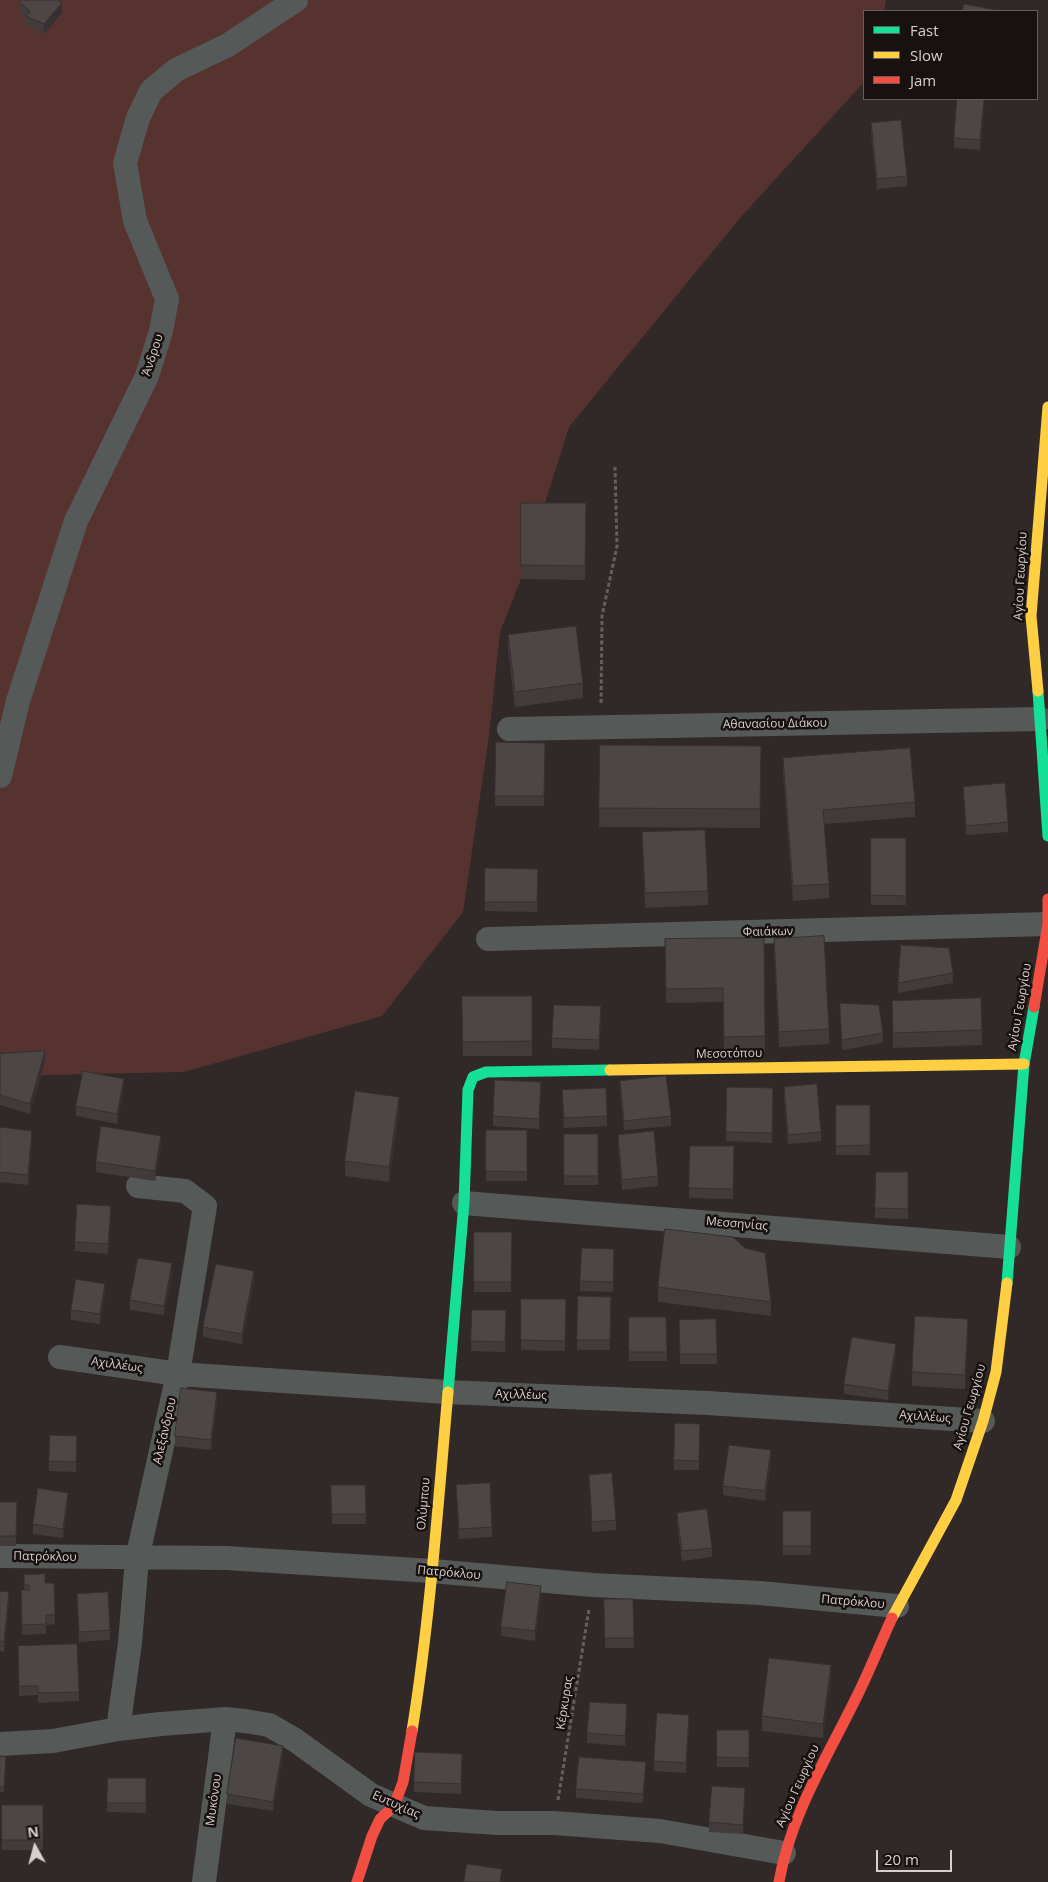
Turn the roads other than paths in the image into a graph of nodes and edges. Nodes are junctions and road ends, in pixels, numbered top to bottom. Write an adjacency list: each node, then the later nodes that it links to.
1 (296, 0): 5 (street, Άνδρου)
2 (1048, 407): 3 (street, Αγίου Γεωργίου)
3 (1041, 719): 4 (street, Αθανασίου Διάκου); 6 (street, Αγίου Γεωργίου)
4 (509, 729)
5 (0, 776)
6 (1048, 836)
7 (1048, 899): 8 (street, Αγίου Γεωργίου)
8 (1048, 924): 9 (street, Φαιάκων); 10 (street, Αγίου Γεωργίου)
9 (488, 939)
10 (1024, 1064): 11 (street, Μεσοτόπου); 14 (street, Αγίου Γεωργίου)
11 (466, 1114): 13 (street, Ολύμπου)
12 (138, 1186): 16 (street, Αλεξάνδρου)
13 (464, 1203): 14 (street, Μεσσηνίας); 17 (street, Ολύμπου)
14 (1009, 1247): 18 (street, Αγίου Γεωργίου)
15 (60, 1357): 16 (street, Αχιλλέως)
16 (178, 1374): 17 (street, Αχιλλέως); 20 (street, Αλεξάνδρου)
17 (447, 1392): 18 (street, Αχιλλέως); 21 (street, Ολύμπου)
18 (983, 1421): 22 (street, Αγίου Γεωργίου)
19 (0, 1556): 20 (street, Πατρόκλου)
20 (137, 1559): 21 (street, Πατρόκλου); 24 (street, Αλεξάνδρου)
21 (432, 1571): 22 (street, Πατρόκλου); 26 (street, Ολύμπου)
22 (897, 1606): 27 (street, Αγίου Γεωργίου)
23 (225, 1719): 24 (street, Ευτυχίας); 26 (street, Ευτυχίας); 28 (street, Μυκόνου)
24 (118, 1729): 25 (street, Ευτυχίας)
25 (0, 1744)
26 (394, 1806): 27 (street, Ευτυχίας); 29 (street, Ολύμπου)
27 (784, 1853): 30 (street, Αγίου Γεωργίου)
28 (204, 1882)
29 (357, 1882)
30 (779, 1882)

